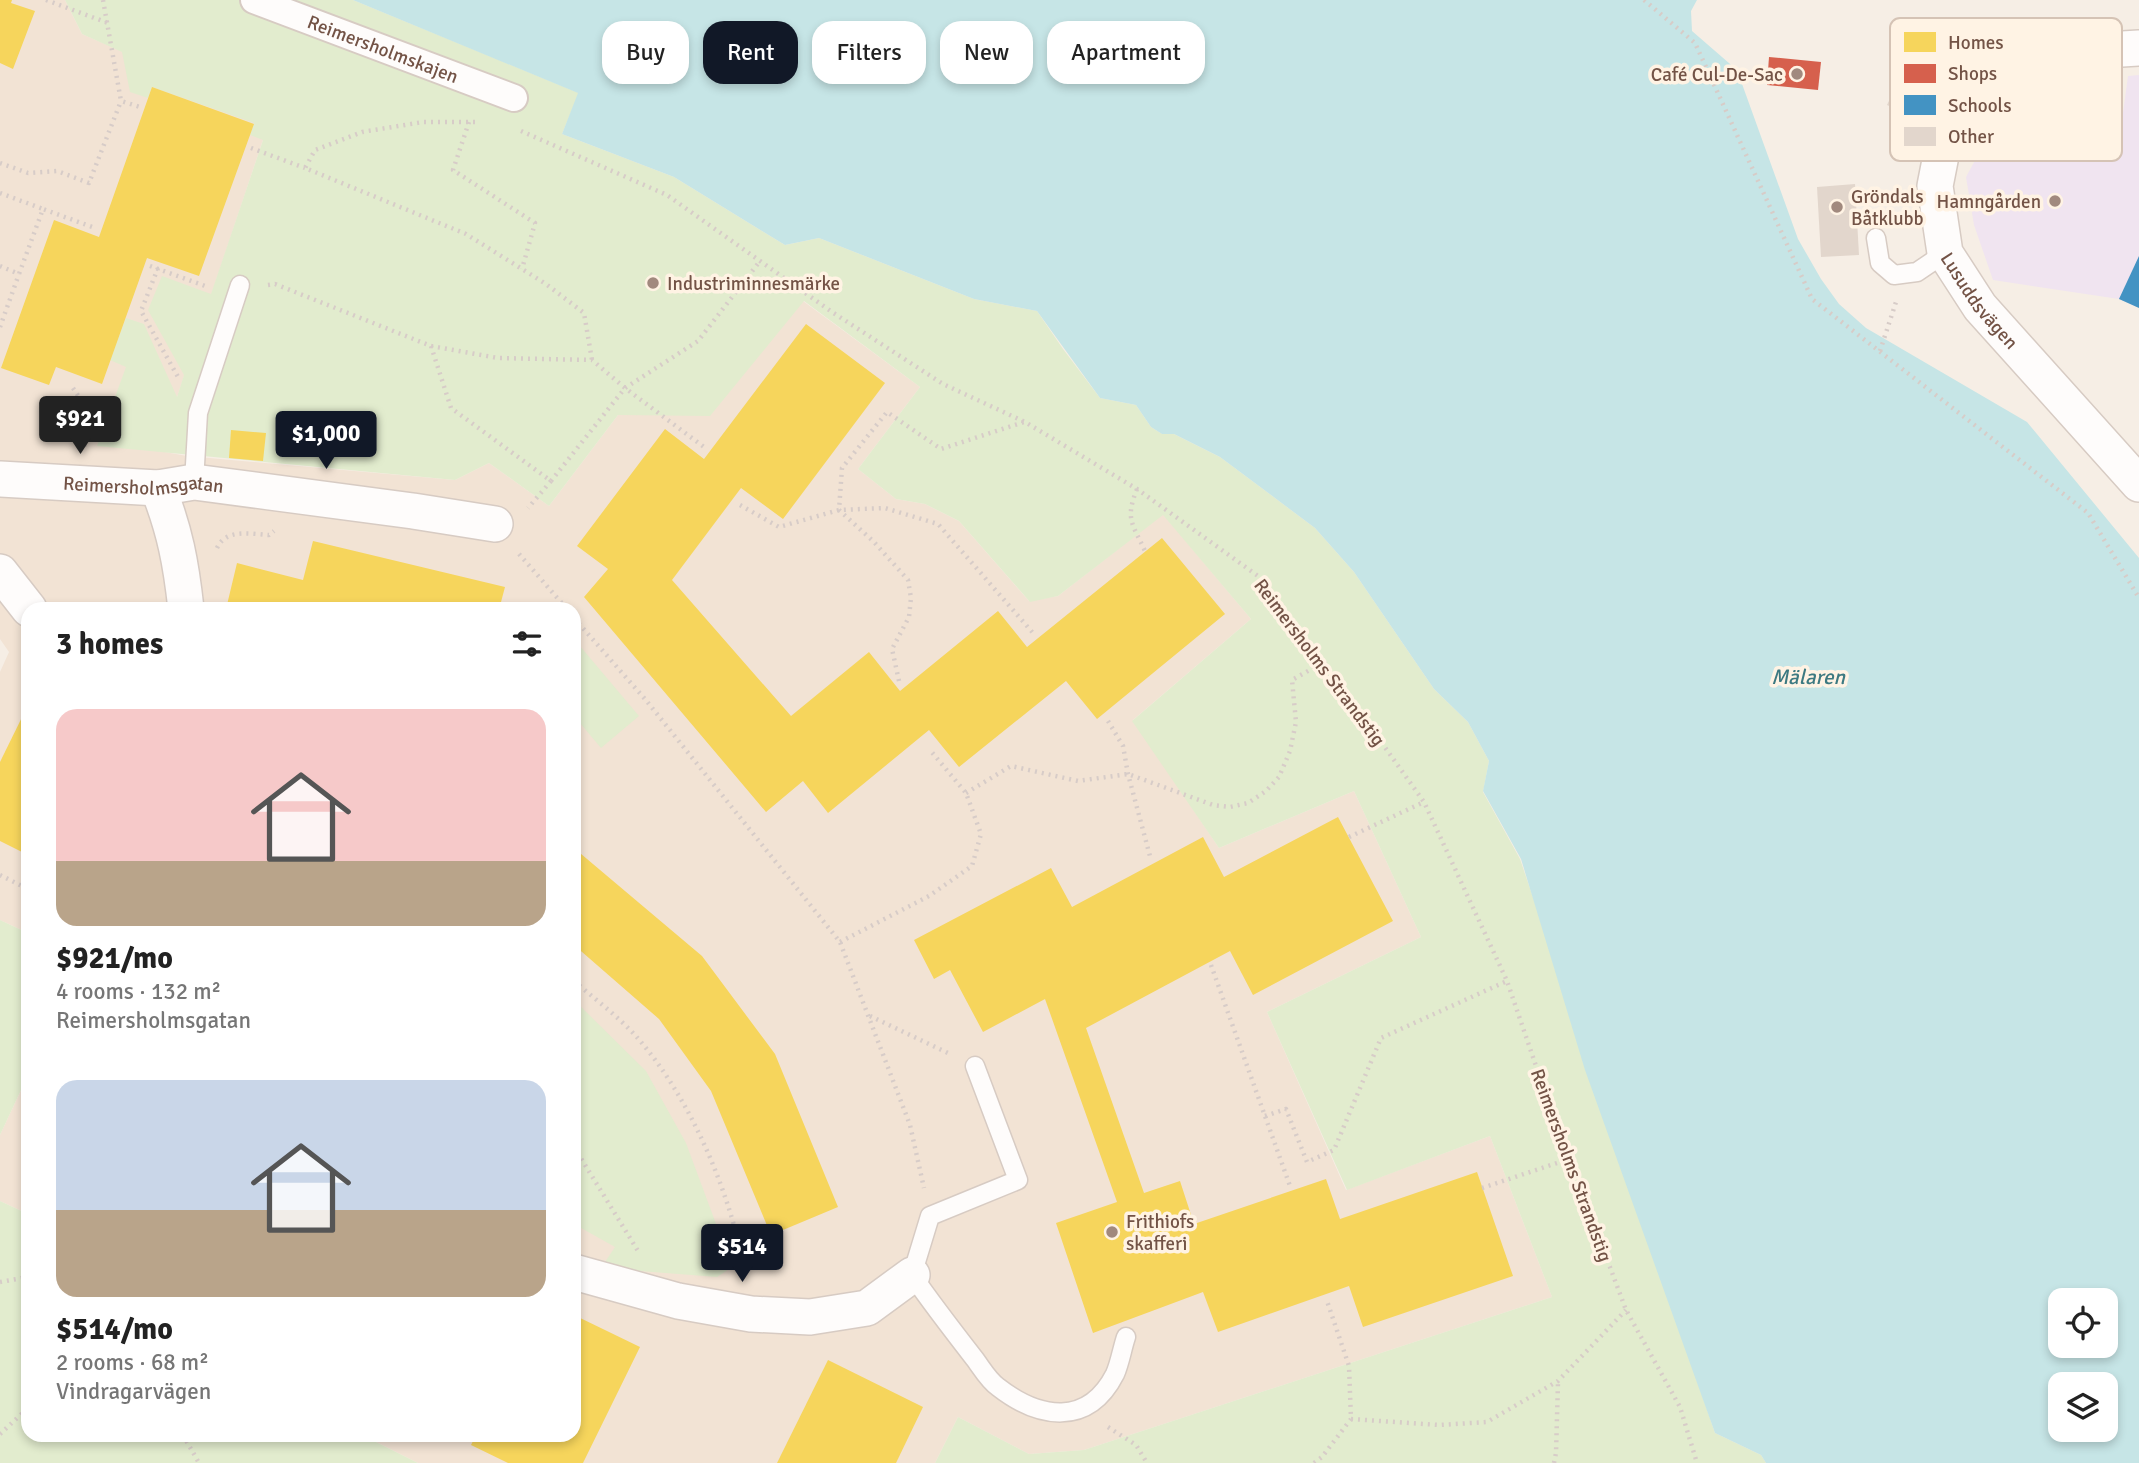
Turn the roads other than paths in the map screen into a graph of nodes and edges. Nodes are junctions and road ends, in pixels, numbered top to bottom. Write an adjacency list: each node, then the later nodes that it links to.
1 (254, 0): 2 (street, Reimersholmskajen)
2 (514, 98)
3 (1940, 161): 5 (street, Lusuddsvägen)
4 (1876, 238): 5 (lane)
5 (1945, 253): 9 (street, Lusuddsvägen)
6 (240, 285): 8 (lane)
7 (0, 479): 10 (street, Reimersholmsgatan)
8 (194, 482): 10 (street, Reimersholmsgatan); 11 (street, Reimersholmsgatan)
9 (2139, 484)
10 (158, 488): 14 (street)
11 (495, 524)
12 (0, 572): 13 (street)
13 (24, 602)
14 (185, 602)
15 (975, 1066): 17 (lane)
16 (581, 1274): 17 (street)
17 (912, 1275): 18 (lane)
18 (1126, 1337)

